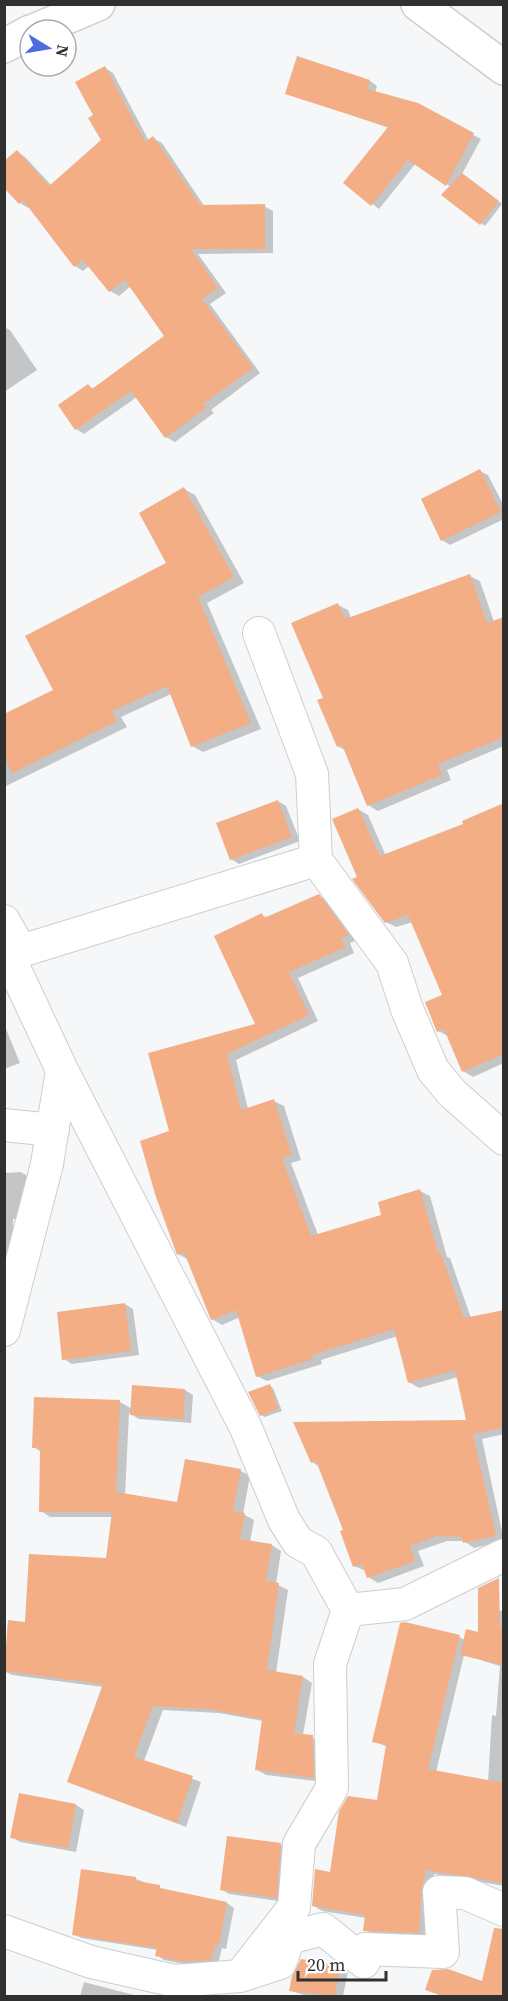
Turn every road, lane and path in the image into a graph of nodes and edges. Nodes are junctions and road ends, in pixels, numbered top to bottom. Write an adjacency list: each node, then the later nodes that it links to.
1 (98, 4): 3 (main road)
2 (418, 4): 6 (main road)
3 (65, 18)
4 (18, 38): 5 (main road)
5 (4, 46)
6 (504, 68)
7 (260, 633): 8 (street)
8 (316, 860): 9 (street); 13 (street)
9 (8, 941): 10 (street)
10 (62, 1070): 12 (street); 16 (street)
11 (4, 1125): 12 (street)
12 (53, 1130): 14 (street)
13 (504, 1139)
14 (4, 1330)
15 (504, 1555): 16 (street)
16 (348, 1610): 19 (street)
17 (504, 1910): 19 (street)
18 (4, 1931): 19 (street)
19 (240, 1976)

